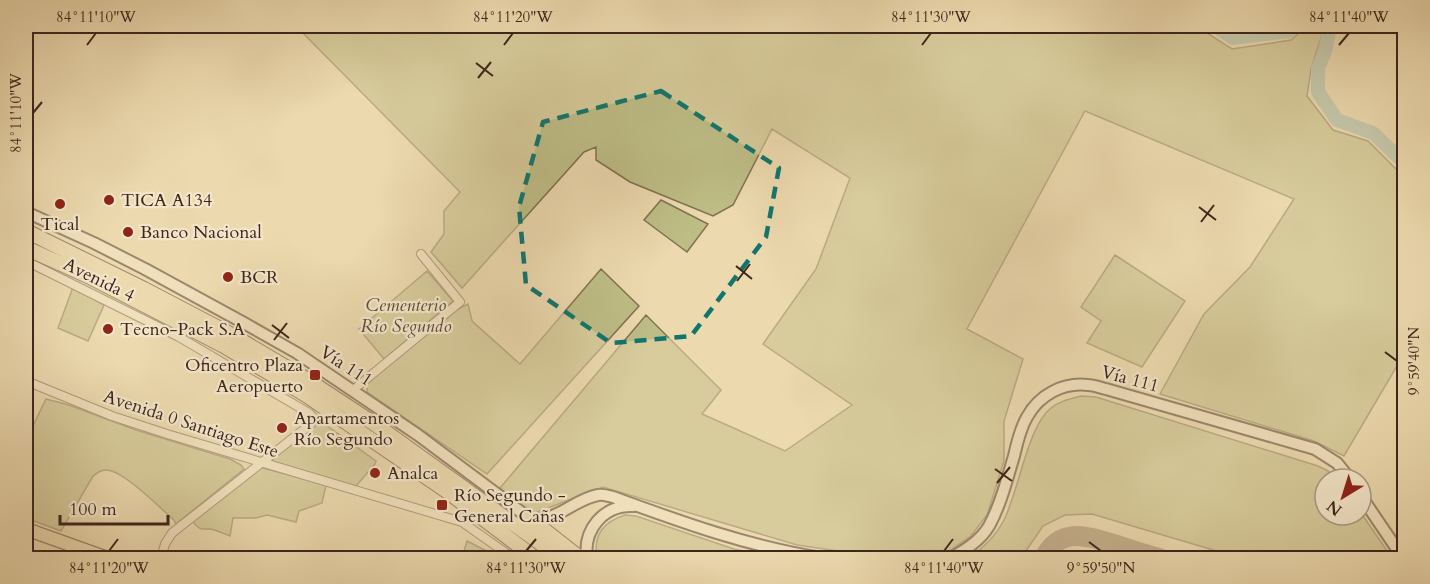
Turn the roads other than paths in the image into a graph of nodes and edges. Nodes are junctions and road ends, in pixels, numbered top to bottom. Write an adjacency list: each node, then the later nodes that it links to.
1 (26, 212): 7 (main road, Vía 111)
2 (26, 231): 18 (highway)
3 (26, 248): 14 (highway)
4 (421, 254): 7 (street)
5 (26, 261): 8 (street, Avenida 4)
6 (26, 381): 8 (street, Avenida 0 Santiago Este)
7 (353, 390): 12 (main road, Vía 111)
8 (261, 463): 14 (street, Avenida 0 Santiago Este); 16 (street)
9 (1340, 467): 22 (main road, Vía 111)
10 (638, 506): 12 (main road); 20 (main road); 21 (main road)
11 (1373, 514): 23 (main road)
12 (528, 518): 19 (highway)
13 (26, 529): 15 (main road)
14 (518, 554): 17 (highway)
15 (107, 558)
16 (161, 558)
17 (535, 558)
18 (561, 558)
19 (580, 558)
20 (587, 558)
21 (822, 558)
22 (951, 558)
23 (1403, 558)

